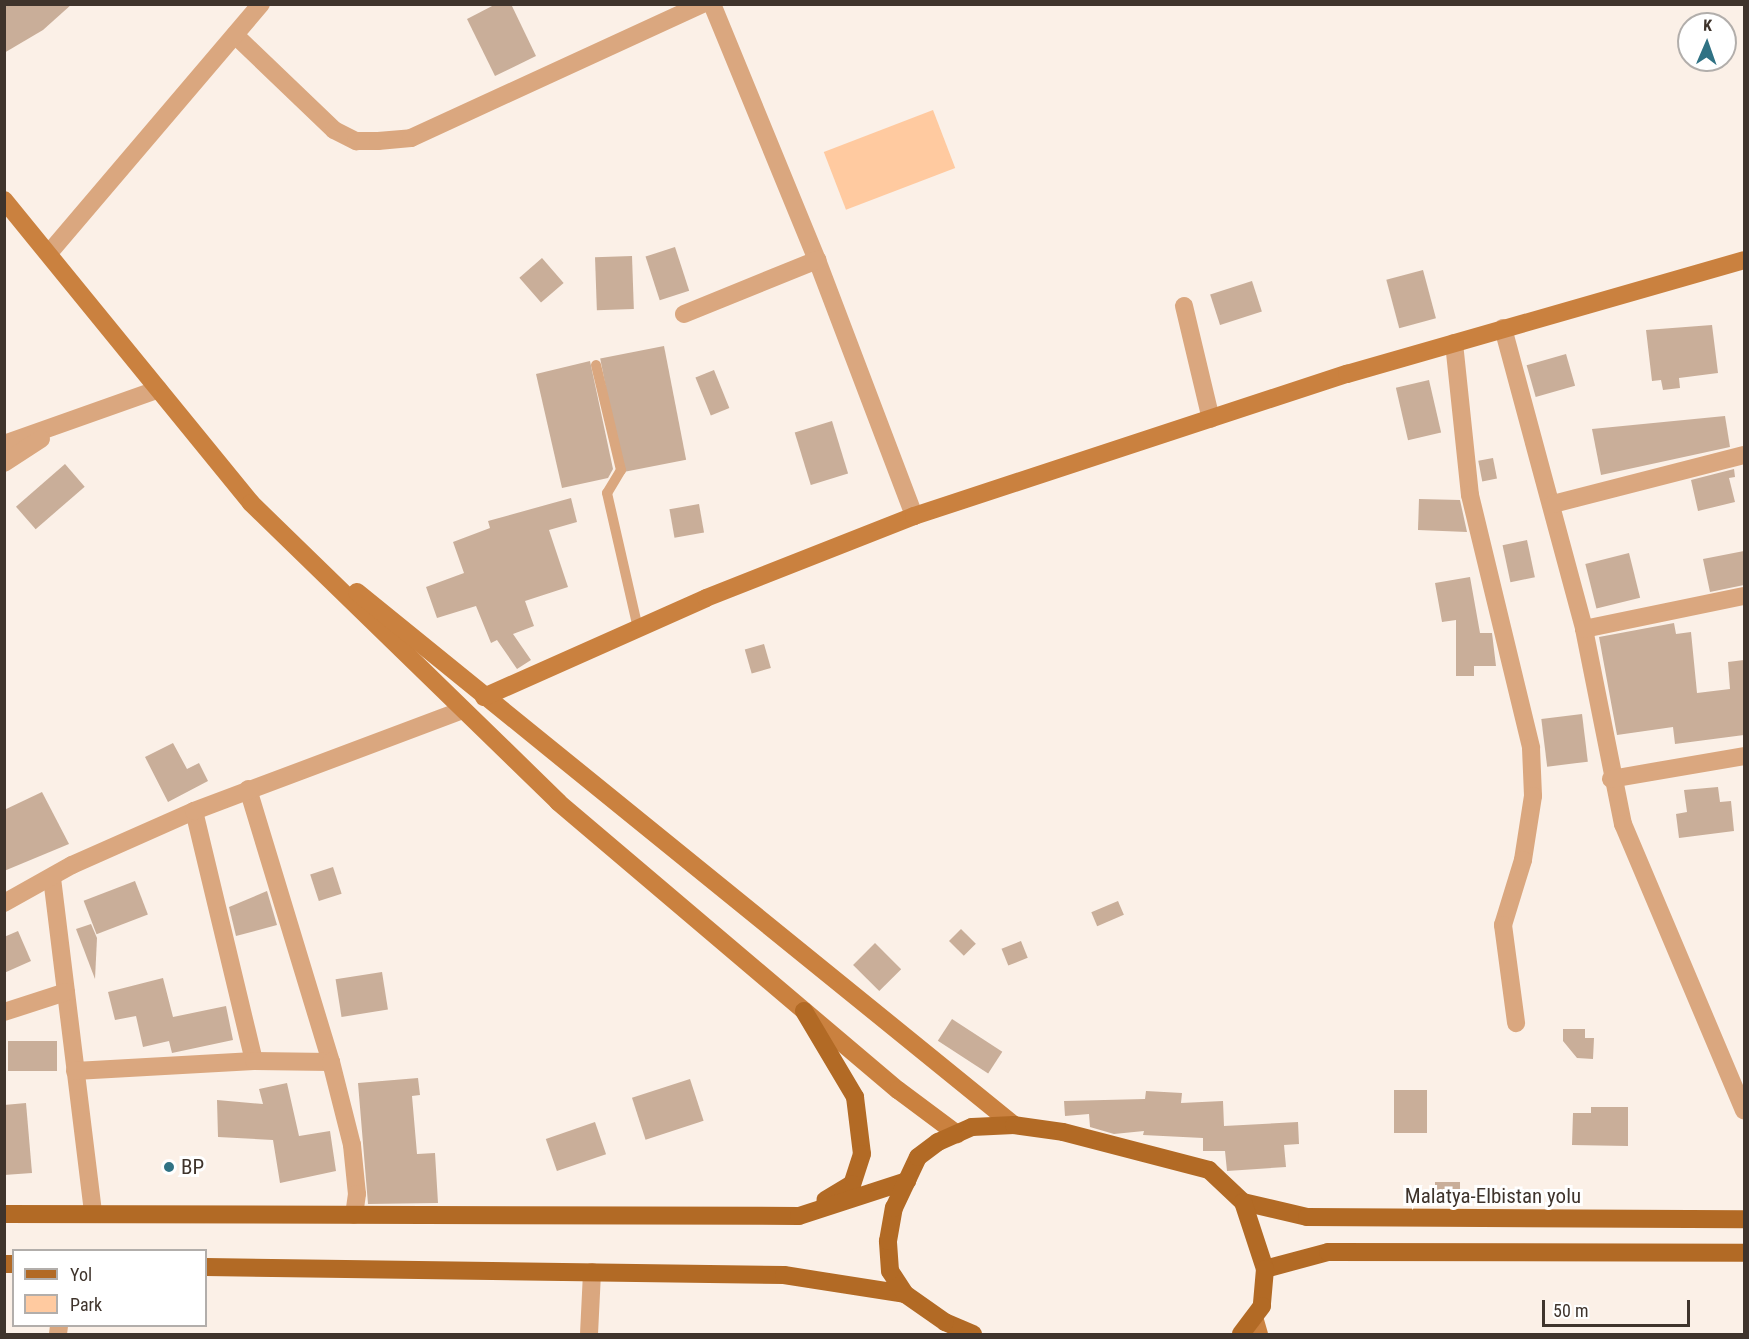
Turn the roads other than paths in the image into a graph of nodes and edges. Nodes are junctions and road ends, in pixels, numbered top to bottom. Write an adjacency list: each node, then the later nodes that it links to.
1 (261, 4): 4 (street)
2 (702, 4): 4 (street)
3 (712, 4): 7 (street)
4 (235, 35): 6 (street)
5 (4, 200): 6 (main road)
6 (49, 253): 14 (main road)
7 (817, 260): 10 (street); 22 (street)
8 (1744, 260): 11 (main road)
9 (1184, 306): 15 (street)
10 (684, 314)
11 (1503, 328): 12 (main road); 21 (street)
12 (1454, 343): 15 (main road); 37 (street)
13 (596, 365): 24 (lane)
14 (159, 389): 16 (street); 20 (main road)
15 (1211, 419): 22 (main road)
16 (67, 422): 17 (street); 19 (street)
17 (4, 444)
18 (1744, 455): 21 (street)
19 (4, 463)
20 (251, 503): 26 (main road); 27 (main road)
21 (1553, 504): 25 (street)
22 (914, 516): 24 (main road)
23 (1744, 596): 25 (street)
24 (638, 628): 26 (main road)
25 (1584, 629): 29 (street)
26 (484, 697): 42 (main road)
27 (462, 710): 30 (street); 35 (main road)
28 (1744, 756): 29 (street)
29 (1611, 779): 41 (street)
30 (248, 789): 31 (street); 39 (street)
31 (194, 811): 32 (street); 38 (street)
32 (52, 878): 33 (street); 34 (street)
33 (4, 903)
34 (66, 992): 36 (street); 40 (street)
35 (804, 1011): 43 (main road); 49 (main road)
36 (4, 1012)
37 (1516, 1023)
38 (254, 1061): 39 (street); 40 (street)
39 (331, 1062): 48 (street)
40 (75, 1071): 47 (street)
41 (1744, 1111)
42 (1014, 1125): 43 (main road); 45 (main road)
43 (957, 1134): 44 (main road)
44 (907, 1181): 49 (main road); 55 (main road)
45 (1243, 1202): 50 (main road, Malatya-Elbistan yolu); 53 (main road)
46 (4, 1214): 47 (main road)
47 (93, 1214): 48 (main road)
48 (354, 1215): 49 (main road)
49 (799, 1216)
50 (1744, 1219)
51 (1744, 1253): 53 (main road)
52 (207, 1267): 54 (main road)
53 (1265, 1269): 57 (main road)
54 (592, 1272): 55 (main road); 58 (street)
55 (905, 1293): 56 (main road)
56 (935, 1315): 59 (main road); 60 (main road)
57 (1256, 1326): 61 (main road)
58 (589, 1335)
59 (944, 1335)
60 (973, 1335)
61 (1241, 1335)

